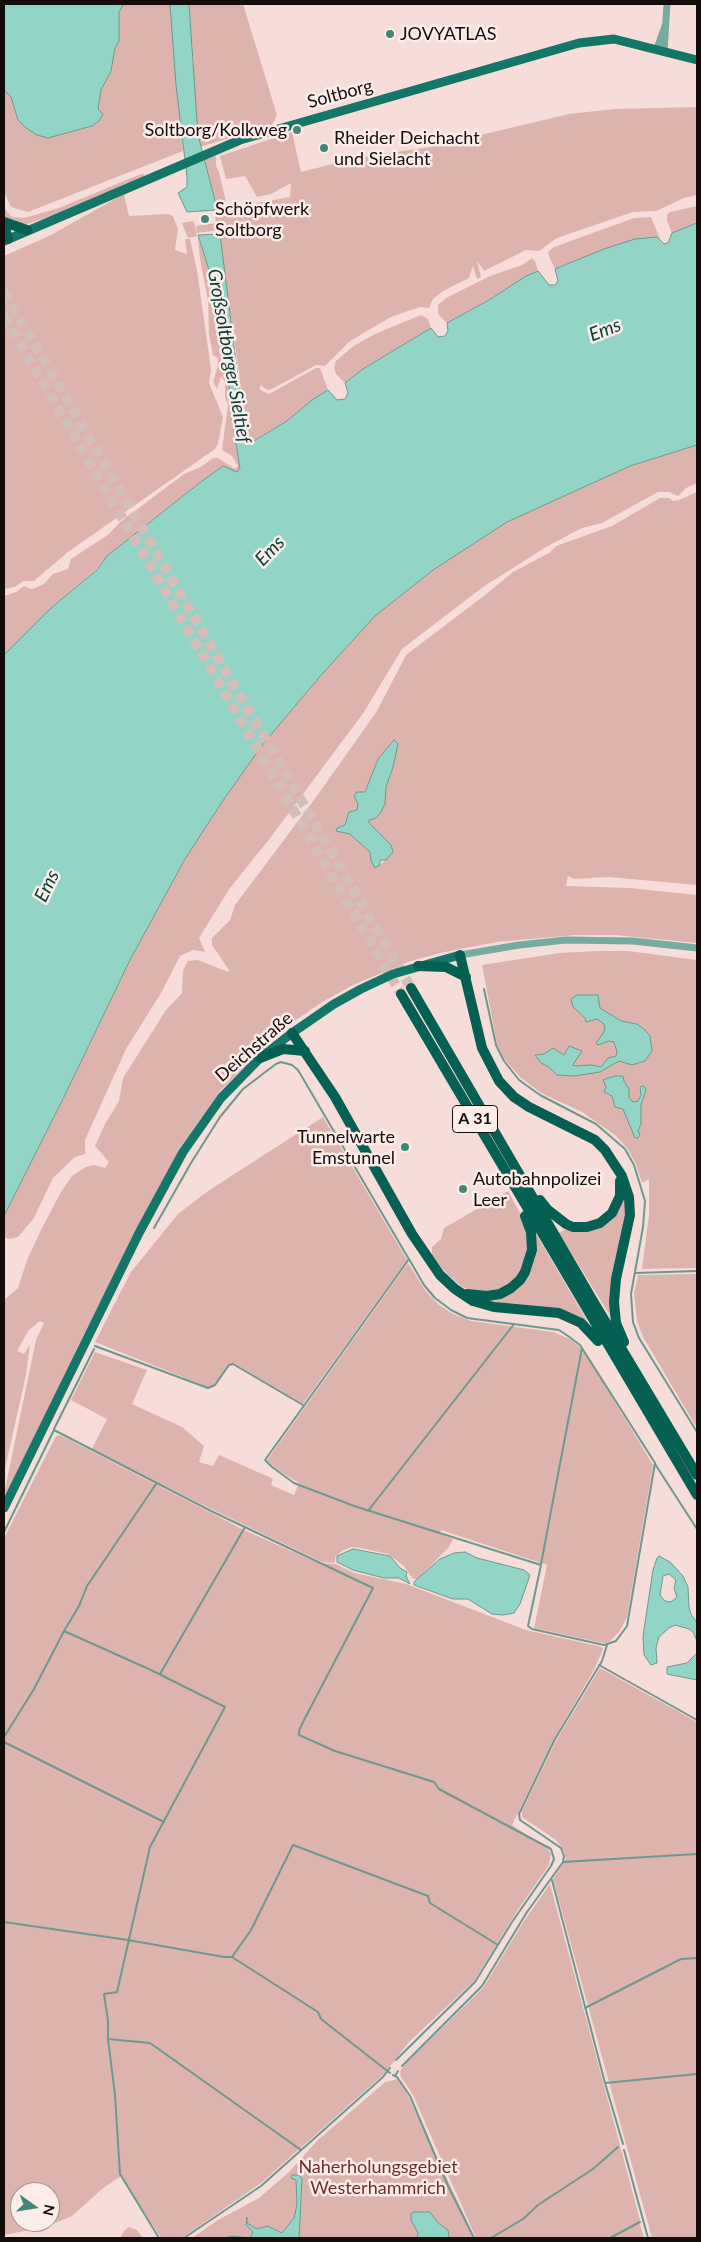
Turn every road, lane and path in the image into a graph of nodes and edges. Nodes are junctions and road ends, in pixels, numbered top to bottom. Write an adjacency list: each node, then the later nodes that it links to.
1 (667, 4): 2 (street)
2 (661, 50): 3 (main road, Soltborg); 5 (main road, Soltborg)
3 (697, 60)
4 (4, 223): 5 (highway); 6 (highway)
5 (27, 230): 6 (main road, Soltborg)
6 (6, 240)
7 (697, 948): 8 (street, Deichstraße)
8 (460, 955): 9 (main road, Deichstraße); 10 (highway)
9 (418, 966): 10 (highway); 13 (main road, Deichstraße)
10 (466, 977): 16 (highway)
11 (411, 988): 17 (highway, A 31)
12 (401, 994): 18 (highway, A 31)
13 (292, 1033): 14 (highway); 15 (main road, Deichstraße)
14 (305, 1051): 15 (highway); 19 (highway)
15 (260, 1058): 24 (main road, Deichstraße)
16 (614, 1163): 17 (highway); 21 (highway)
17 (514, 1165): 21 (highway, A 31)
18 (521, 1199): 19 (highway); 20 (highway, A 31)
19 (454, 1289): 20 (highway)
20 (617, 1362): 23 (highway, A 31)
21 (630, 1364): 22 (highway, A 31)
22 (697, 1475)
23 (697, 1495)
24 (4, 1508)

